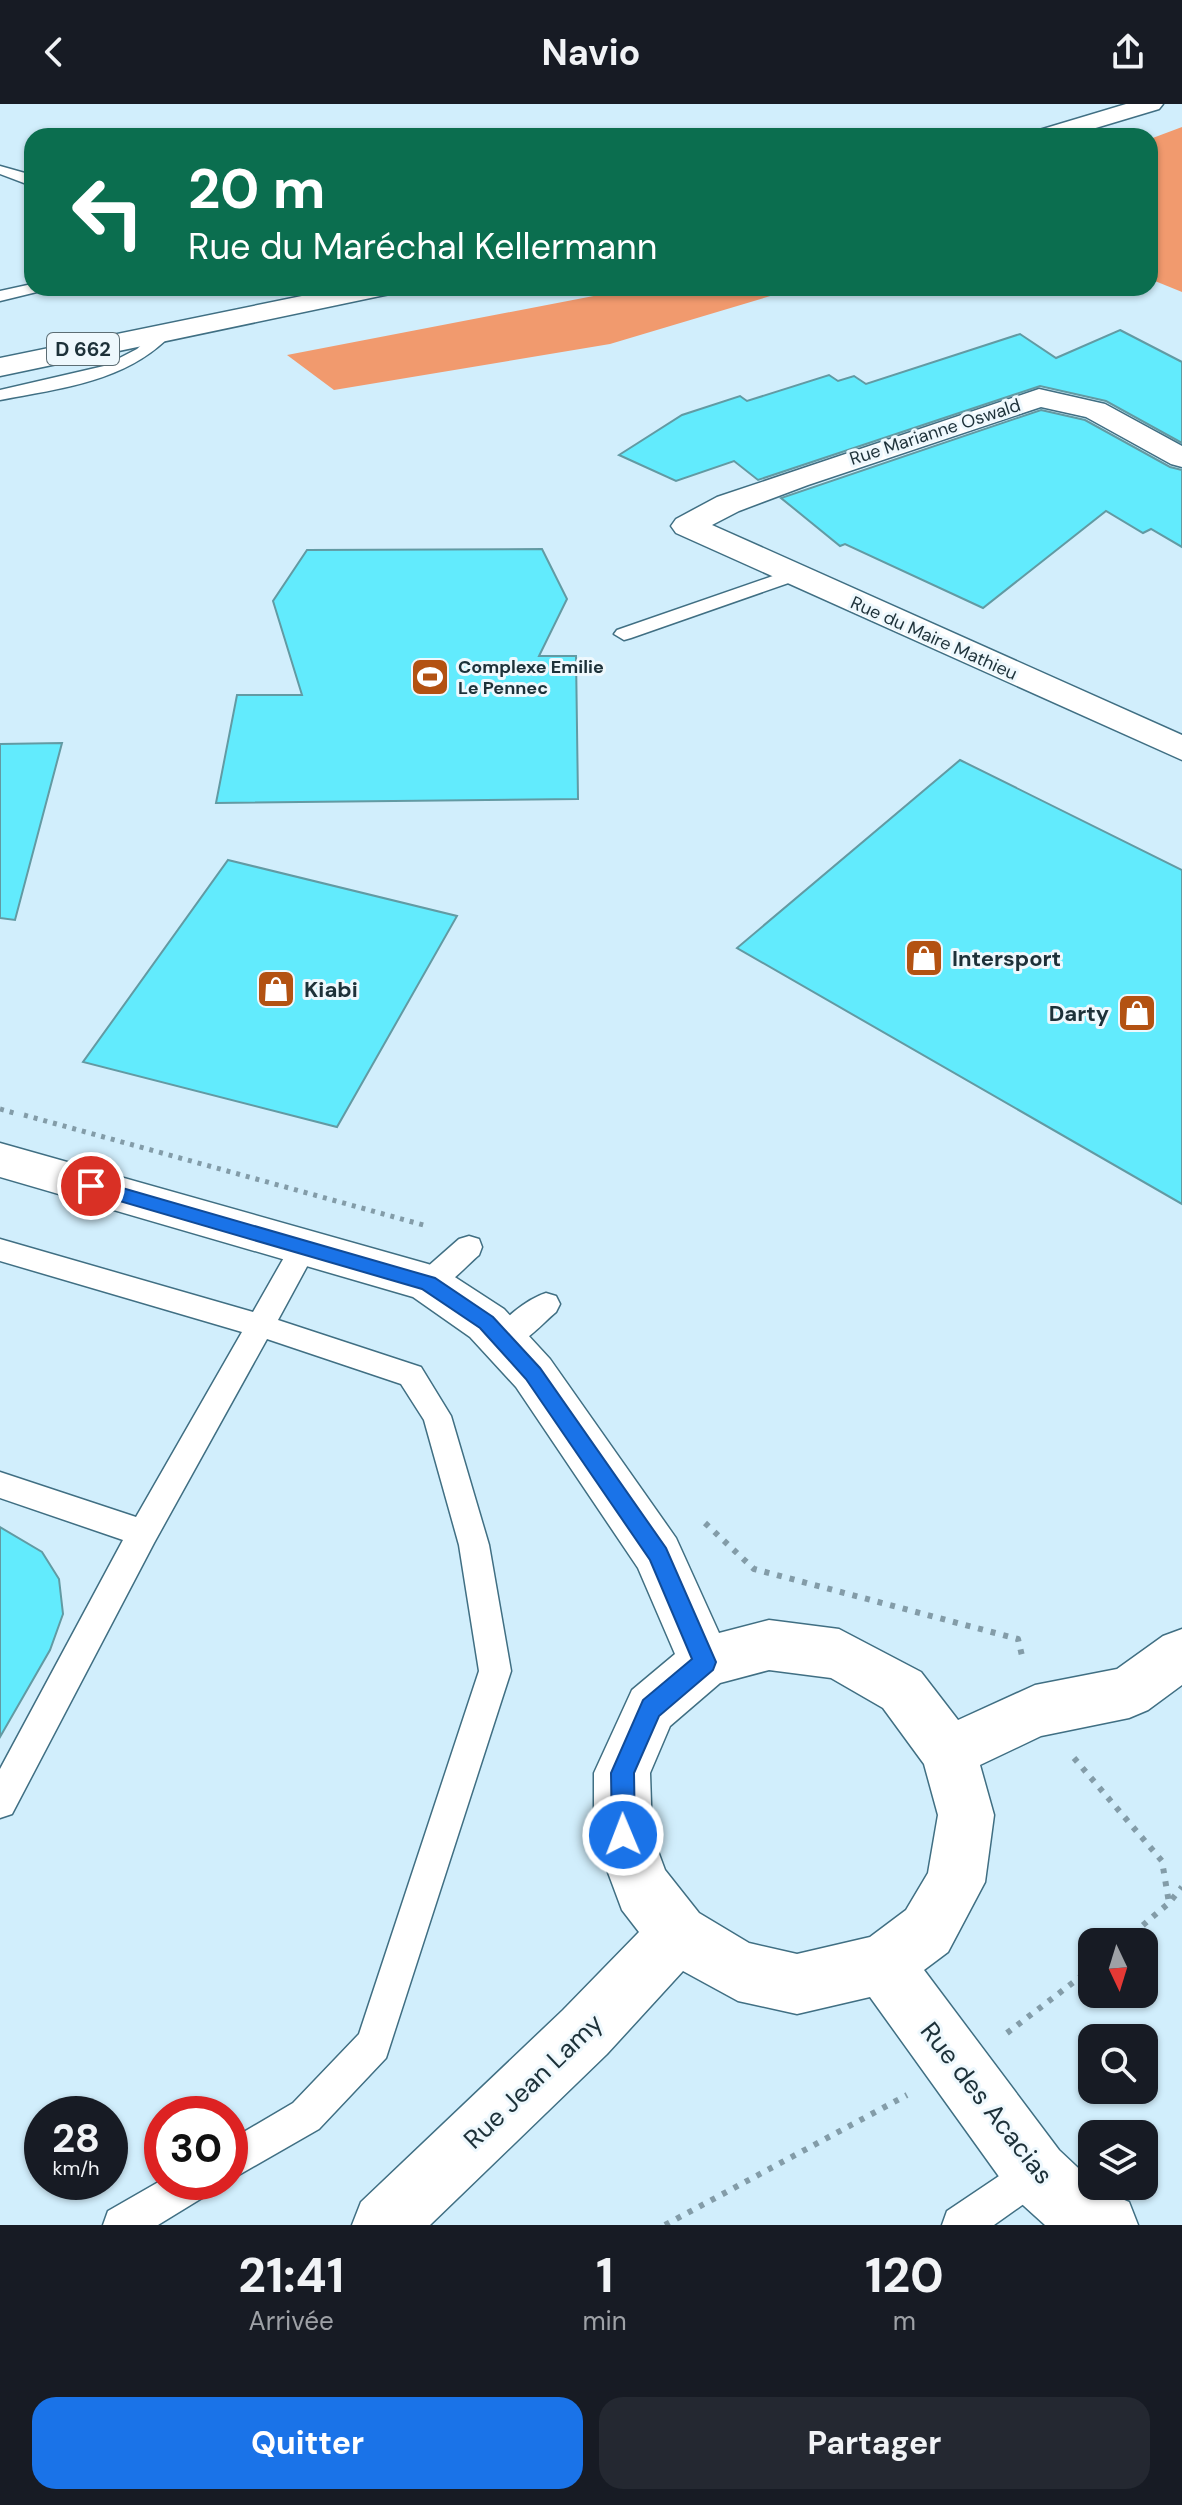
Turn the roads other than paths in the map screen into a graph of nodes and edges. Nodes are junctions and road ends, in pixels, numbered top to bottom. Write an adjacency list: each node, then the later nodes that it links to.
1 (1151, 104): 2 (street)
2 (1071, 128)
3 (0, 170): 4 (lane)
4 (24, 176)
5 (24, 291): 6 (lane)
6 (0, 296)
7 (340, 296): 8 (street, D 662)
8 (166, 331): 9 (street, D 662); 10 (lane)
9 (0, 367)
10 (0, 395)
11 (1182, 458): 12 (street, Rue Marianne Oswald)
12 (687, 526): 13 (street, Rue du Maire Mathieu)
13 (793, 575): 14 (lane); 15 (street, Rue du Maire Mathieu)
14 (624, 634)
15 (1182, 749)
16 (0, 1160): 18 (street)
17 (469, 1247): 20 (lane)
18 (304, 1248): 20 (street); 22 (lane)
19 (0, 1250): 22 (lane)
20 (428, 1283): 23 (street)
21 (546, 1304): 23 (lane)
22 (261, 1326): 25 (lane); 32 (lane)
23 (504, 1339): 27 (street)
24 (0, 1485): 25 (lane)
25 (143, 1533): 29 (lane)
26 (1182, 1654): 28 (street)
27 (705, 1662): 28 (street); 30 (street)
28 (949, 1752): 31 (street)
29 (0, 1802)
30 (678, 1934): 31 (street); 36 (street, Rue Jean Lamy)
31 (883, 1964): 33 (street, Rue des Acacias)
32 (248, 2150)
33 (1036, 2173): 37 (lane); 38 (street, Rue des Acacias)
34 (164, 2200): 35 (lane)
35 (122, 2225)
36 (384, 2225)
37 (961, 2225)
38 (1106, 2225)

